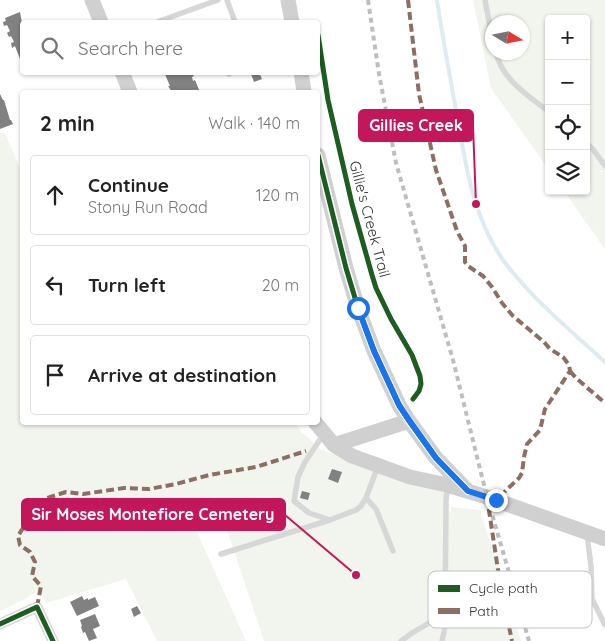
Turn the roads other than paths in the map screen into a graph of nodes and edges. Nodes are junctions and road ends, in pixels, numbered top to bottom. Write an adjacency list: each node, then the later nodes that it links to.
1 (92, 0): 7 (street)
2 (218, 0): 8 (lane)
3 (227, 0): 9 (lane)
4 (288, 0): 10 (street)
5 (485, 0): 6 (lane)
6 (488, 15)
7 (100, 20)
8 (163, 20)
9 (233, 20)
10 (292, 20)
11 (498, 60): 16 (lane)
12 (123, 75): 14 (street)
13 (301, 75): 15 (street)
14 (129, 90)
15 (304, 90)
16 (545, 109)
17 (590, 146): 19 (lane)
18 (320, 164): 20 (street)
19 (605, 166)
20 (409, 420): 21 (street); 24 (street)
21 (324, 434): 22 (street); 26 (lane)
22 (378, 466): 23 (street); 25 (lane)
23 (447, 485): 24 (street); 31 (lane)
24 (468, 491): 27 (street)
25 (366, 498): 26 (lane); 29 (lane)
26 (330, 520): 30 (lane)
27 (587, 533): 28 (street); 32 (lane)
28 (605, 539)
29 (393, 551)
30 (221, 554)
31 (445, 571)
32 (591, 571)
33 (592, 599): 36 (lane)
34 (0, 624): 38 (street)
35 (428, 624): 39 (lane)
36 (605, 625)
37 (445, 628): 40 (lane)
38 (53, 641)
39 (401, 641)
40 (442, 641)

